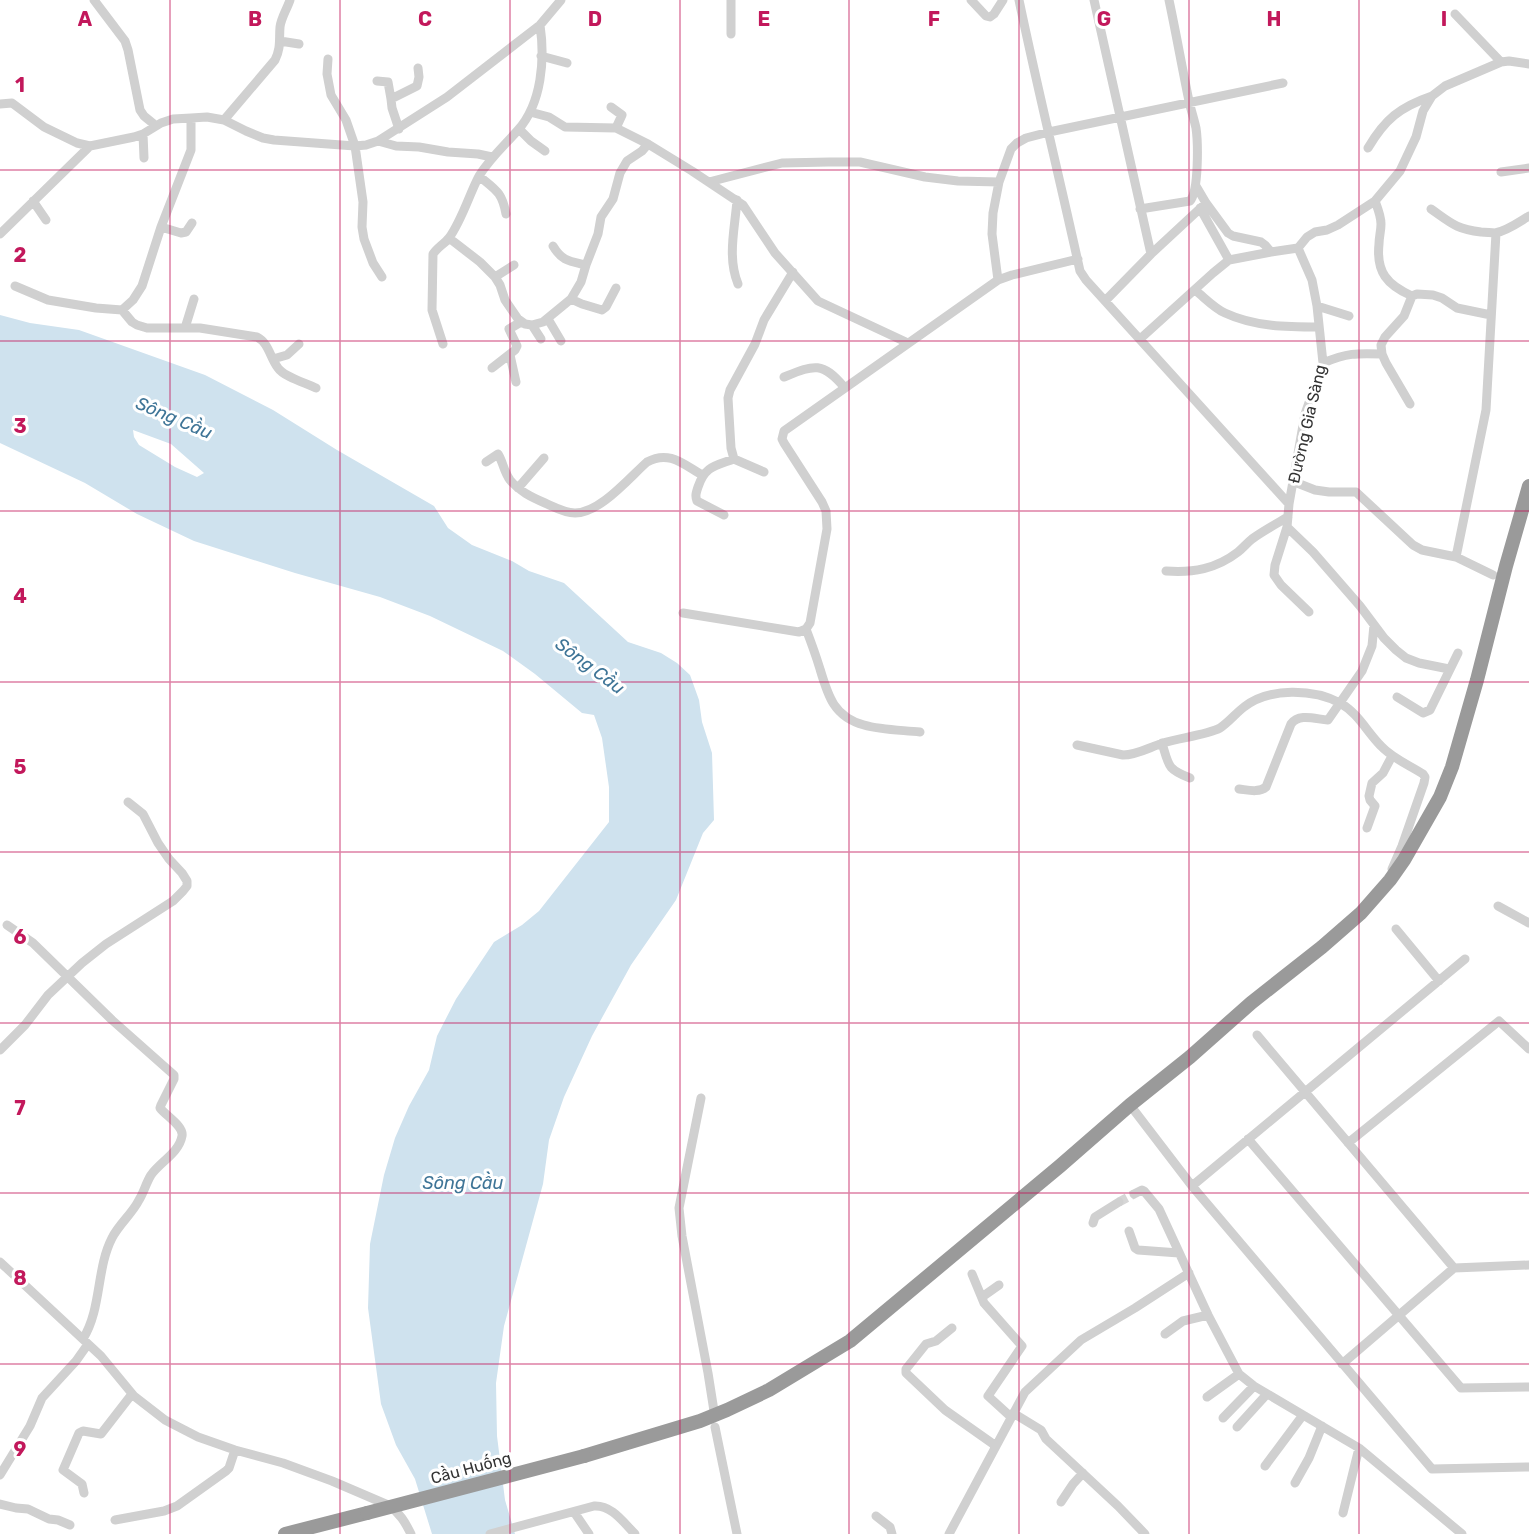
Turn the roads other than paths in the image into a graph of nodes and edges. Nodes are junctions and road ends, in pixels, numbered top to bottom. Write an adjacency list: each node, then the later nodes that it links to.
1 (94, 0): 32 (street)
2 (290, 0): 13 (street)
3 (561, 0): 11 (street)
4 (731, 0): 12 (street)
5 (971, 0): 6 (street)
6 (1003, 0)
7 (1019, 0): 36 (street)
8 (1094, 0): 29 (street)
9 (1169, 0): 25 (street)
10 (1455, 14): 17 (street)
11 (540, 24): 15 (street); 34 (street)
12 (730, 34)
13 (280, 41): 14 (street); 31 (street)
14 (299, 44)
15 (541, 56): 18 (street); 28 (street)
16 (328, 59): 41 (street)
17 (1502, 62): 19 (street); 23 (street)
18 (567, 63)
19 (1528, 66)
20 (418, 68): 24 (street)
21 (377, 81): 24 (street)
22 (1284, 83): 25 (street)
23 (1432, 96): 42 (street); 54 (street)
24 (391, 99): 34 (street)
25 (1190, 103): 29 (street); 51 (street)
26 (0, 104): 40 (street)
27 (611, 107): 33 (street)
28 (530, 112): 33 (street); 35 (street)
29 (1119, 117): 36 (street); 56 (street)
30 (191, 118): 31 (street); 32 (street); 62 (street)
31 (224, 120): 41 (street)
32 (155, 125): 37 (street)
33 (616, 128): 39 (street)
34 (399, 129): 38 (street)
35 (519, 129): 43 (street); 44 (street)
36 (1050, 132): 50 (street); 72 (street)
37 (143, 134): 40 (street); 45 (street)
38 (378, 141): 41 (street); 44 (street)
39 (648, 144): 49 (street); 75 (street)
40 (90, 146): 53 (street)
41 (355, 146): 77 (street)
42 (1368, 148)
43 (545, 151)
44 (492, 157): 48 (street)
45 (144, 158)
46 (1529, 168): 47 (street)
47 (1501, 172)
48 (479, 176): 58 (street); 65 (street)
49 (709, 182): 50 (street); 52 (street)
50 (999, 183): 79 (street)
51 (1196, 186): 55 (street); 56 (street)
52 (737, 200): 76 (street); 80 (street)
53 (33, 201): 60 (street); 64 (street)
54 (1375, 201): 68 (street); 84 (street)
55 (1203, 205): 66 (street); 70 (street); 73 (street)
56 (1140, 209): 70 (street)
57 (1431, 209): 63 (street)
58 (506, 214)
59 (1529, 216): 63 (street)
60 (46, 220)
61 (192, 223): 62 (street)
62 (161, 227): 89 (street)
63 (1496, 233): 90 (street)
64 (0, 234)
65 (449, 238): 78 (street); 102 (street)
66 (1253, 241): 69 (street); 71 (street)
67 (553, 246): 75 (street)
68 (1298, 248): 69 (street); 88 (street, Đường Gia Sàng)
69 (1271, 252): 71 (street)
70 (1151, 254): 87 (street)
71 (1254, 255): 73 (street)
72 (1078, 259): 79 (street); 87 (street)
73 (1230, 260): 83 (street)
74 (514, 264): 78 (street)
75 (586, 265): 86 (street)
76 (793, 273): 100 (street); 114 (street)
77 (382, 277)
78 (495, 277): 93 (street)
79 (998, 280): 100 (street)
80 (738, 284)
81 (15, 286): 89 (street)
82 (616, 288): 86 (street)
83 (1195, 290): 95 (street); 98 (street)
84 (1412, 296): 90 (street); 103 (street)
85 (194, 298): 96 (street)
86 (571, 299): 92 (street)
87 (1105, 301): 98 (street)
88 (1317, 306): 91 (street); 95 (street, Đường Gia Sàng)
89 (122, 310): 96 (street)
90 (1491, 315): 125 (street)
91 (1348, 316)
92 (548, 319): 94 (street); 99 (street)
93 (521, 322): 94 (street); 104 (street)
94 (532, 325): 97 (street)
95 (1319, 327): 106 (street, Đường Gia Sàng)
96 (185, 328): 105 (street)
97 (542, 339)
98 (1140, 339): 121 (street)
99 (561, 341)
100 (908, 343): 110 (street)
101 (299, 344): 105 (street)
102 (443, 344)
103 (1382, 354): 106 (street); 112 (street)
104 (510, 355): 107 (street); 109 (street)
105 (273, 359): 111 (street)
106 (1323, 363): 118 (street, Đường Gia Sàng)
107 (492, 368)
108 (784, 377): 110 (street)
109 (516, 382)
110 (844, 387): 131 (street)
111 (316, 388)
112 (1410, 404)
113 (544, 458): 120 (street)
114 (734, 459): 116 (street); 117 (street)
115 (486, 462): 120 (street)
116 (764, 472)
117 (702, 476): 120 (street); 122 (street)
118 (1292, 481): 121 (street, Đường Gia Sàng); 125 (street)
119 (1529, 486): 157 (highway)
120 (518, 488)
121 (1289, 504): 124 (street, Đường Gia Sàng)
122 (724, 515)
123 (1529, 516): 157 (highway)
124 (1287, 522): 126 (street); 128 (street, Đường Gia Sàng); 130 (street)
125 (1456, 556): 127 (street)
126 (1166, 571)
127 (1493, 575)
128 (1309, 612)
129 (682, 613): 131 (street)
130 (1374, 625): 133 (street); 135 (street)
131 (806, 629): 136 (street)
132 (1458, 653): 133 (street)
133 (1449, 669): 134 (street)
134 (1397, 697)
135 (1340, 703): 137 (street); 139 (street); 141 (street)
136 (920, 732)
137 (1162, 743): 138 (street); 140 (street)
138 (1077, 745)
139 (1392, 756): 143 (street); 144 (street)
140 (1190, 778)
141 (1239, 789)
142 (128, 802): 150 (street)
143 (1366, 828)
144 (1392, 869)
145 (1498, 906): 146 (street)
146 (1529, 923)
147 (8, 925): 150 (street)
148 (1396, 929): 151 (street)
149 (1464, 959): 151 (street)
150 (66, 976): 154 (street); 177 (street)
151 (1439, 981): 155 (street)
152 (1257, 1035): 155 (street)
153 (1529, 1048): 159 (street)
154 (0, 1050)
155 (1305, 1092): 158 (street); 159 (street)
156 (701, 1098): 185 (street)
157 (1132, 1108): 160 (street); 205 (highway, Cầu Huống, bridge)
158 (1248, 1139): 160 (street); 174 (street)
159 (1348, 1143): 168 (street)
160 (1192, 1186): 178 (street)
161 (1134, 1194): 165 (street)
162 (1119, 1202): 163 (street)
163 (1093, 1223)
164 (1129, 1231): 165 (street)
165 (1179, 1253): 169 (street)
166 (0, 1262): 177 (street)
167 (1529, 1265): 168 (street)
168 (1454, 1268): 174 (street)
169 (1189, 1273): 173 (street); 186 (street)
170 (972, 1274): 172 (street)
171 (999, 1285): 172 (street)
172 (982, 1297): 186 (street)
173 (1208, 1315): 176 (street); 179 (street)
174 (1399, 1316): 178 (street); 181 (street)
175 (952, 1328): 192 (street)
176 (1166, 1334)
177 (86, 1341): 182 (street); 197 (street)
178 (1342, 1364): 196 (street)
179 (1239, 1374): 180 (street); 184 (street)
180 (1254, 1386): 183 (street); 188 (street)
181 (1529, 1387)
182 (132, 1394): 194 (street); 200 (street)
183 (1267, 1394): 187 (street); 191 (street)
184 (1207, 1397)
185 (714, 1411)
186 (1012, 1415): 192 (street); 198 (street)
187 (1304, 1415): 189 (street); 195 (street)
188 (1223, 1418)
189 (1322, 1426): 193 (street); 199 (street)
190 (715, 1427): 215 (street)
191 (1237, 1427)
192 (996, 1446): 217 (street)
193 (1359, 1448): 204 (street); 219 (street)
194 (235, 1450): 207 (street); 211 (street)
195 (1265, 1466)
196 (1529, 1467)
197 (0, 1473)
198 (1083, 1473): 201 (street); 218 (street)
199 (1295, 1483)
200 (84, 1493)
201 (1061, 1502)
202 (0, 1504): 208 (street)
203 (574, 1512): 212 (street); 213 (street); 214 (street)
204 (1343, 1513)
205 (369, 1516): 209 (highway); 210 (highway)
206 (876, 1516): 216 (street)
207 (115, 1520)
208 (70, 1525)
209 (285, 1534)
210 (312, 1534)
211 (411, 1534)
212 (490, 1534)
213 (589, 1534)
214 (635, 1534)
215 (737, 1534)
216 (892, 1534)
217 (949, 1534)
218 (1145, 1534)
219 (1462, 1534)

